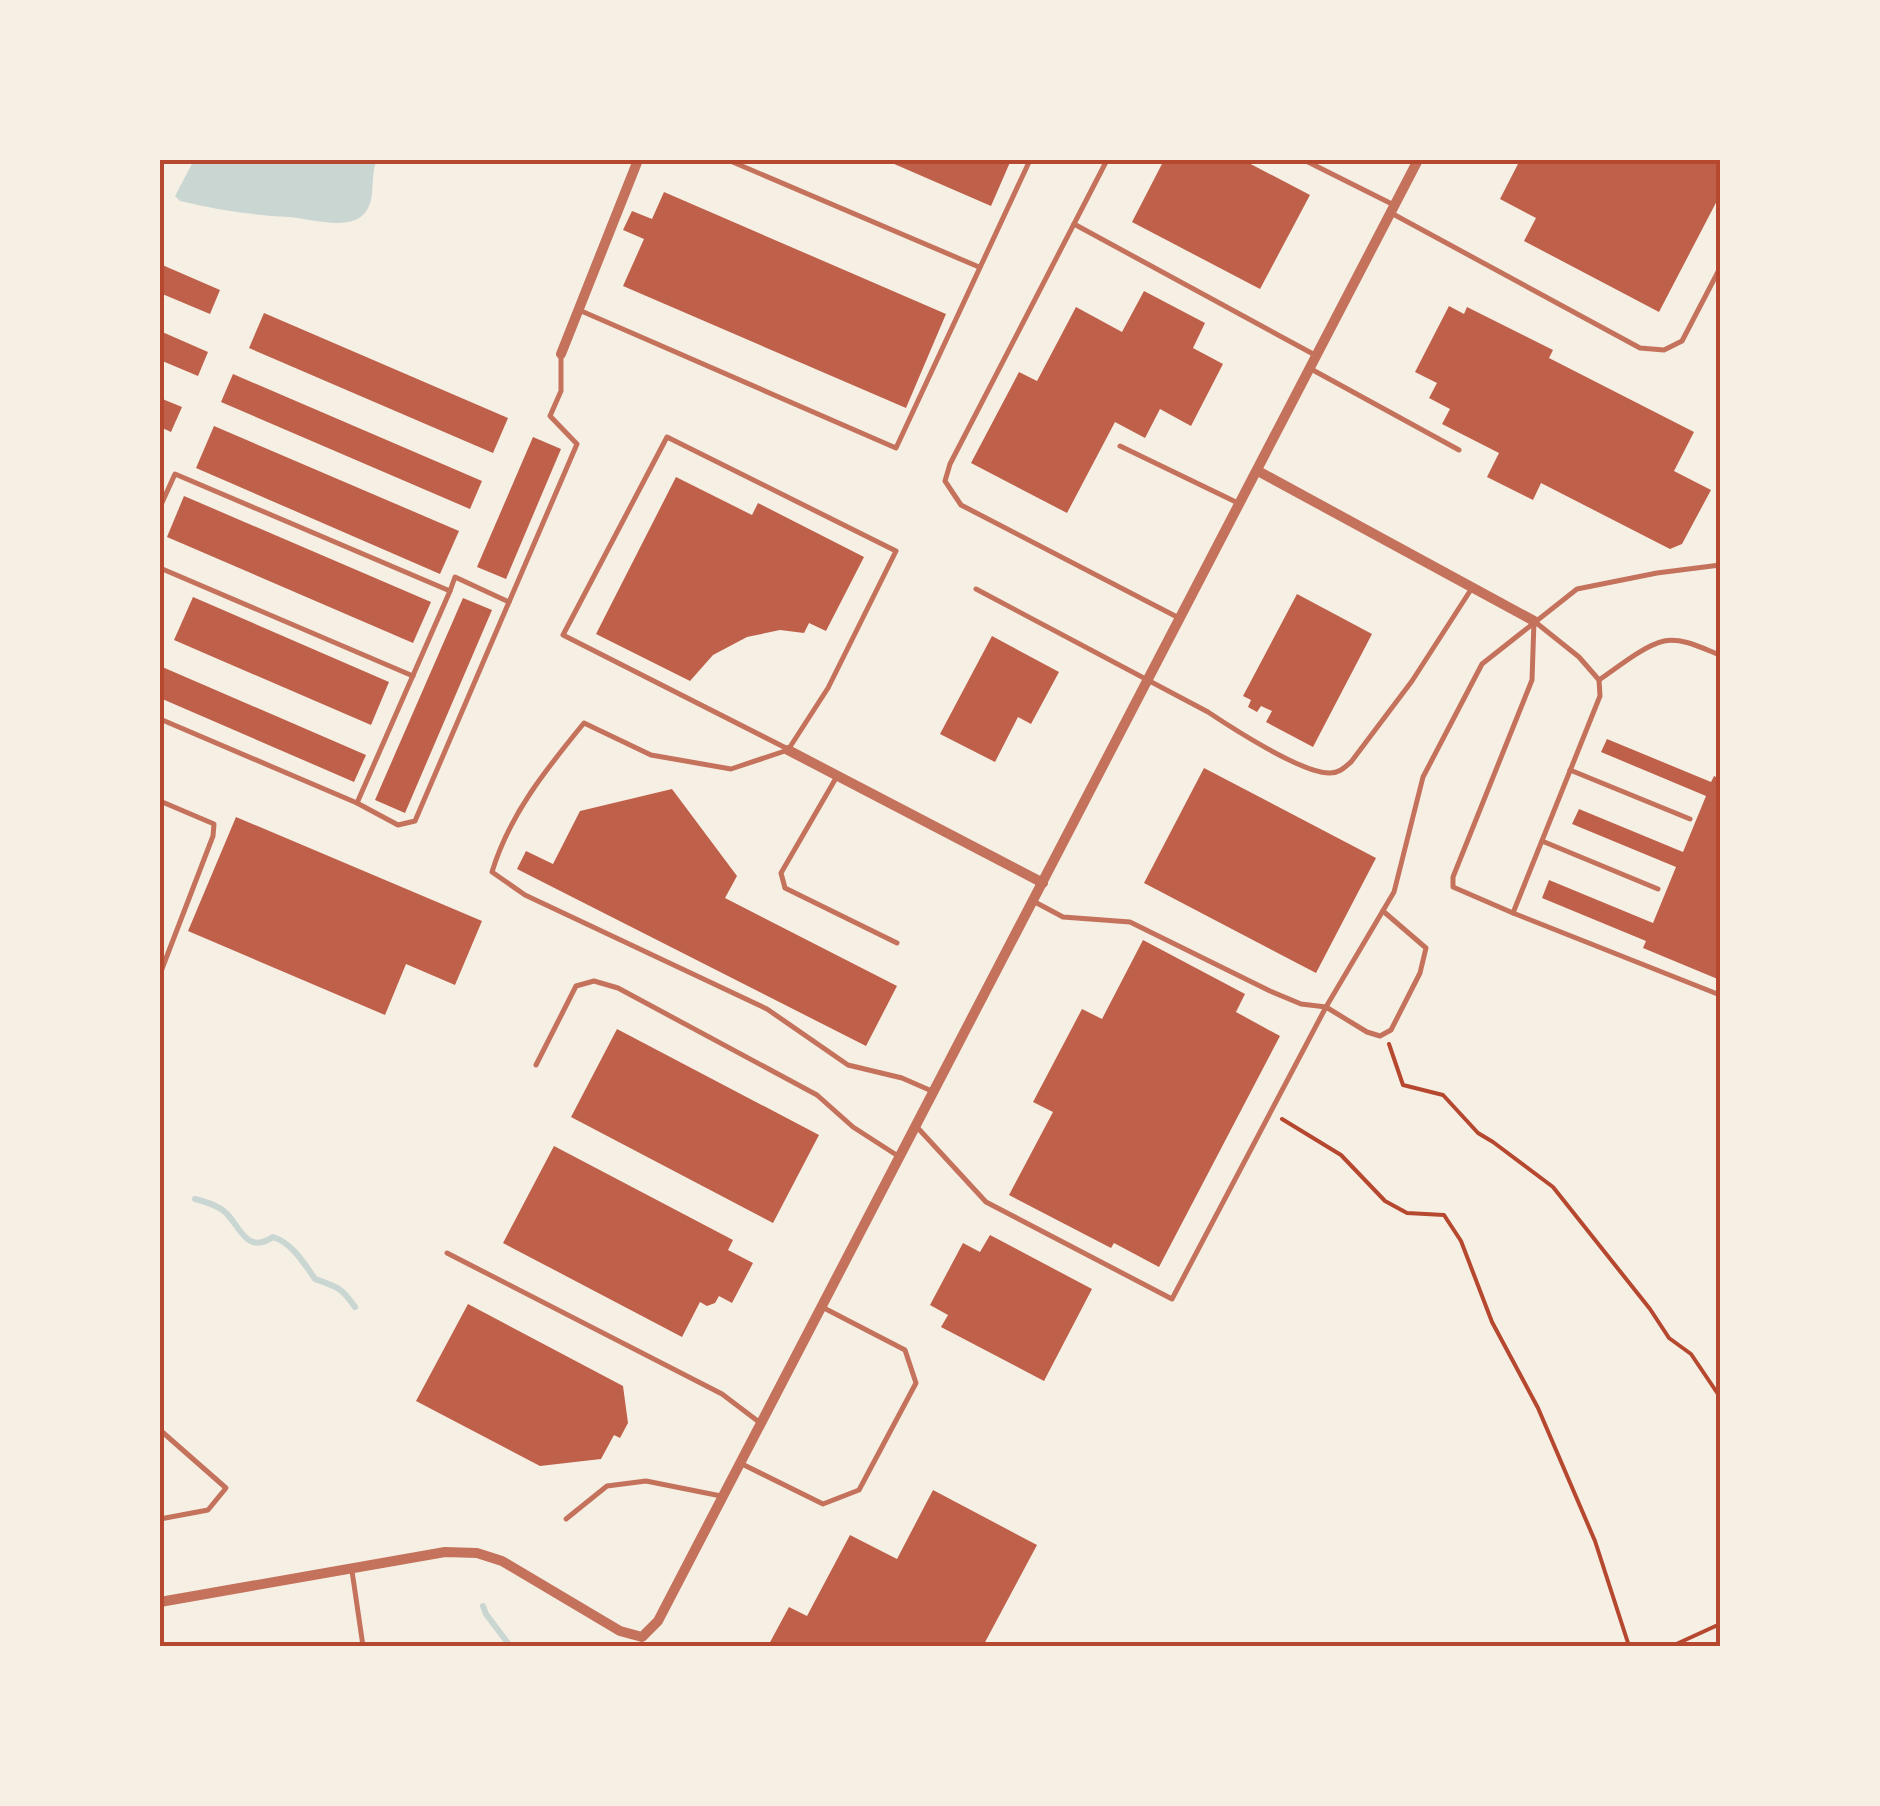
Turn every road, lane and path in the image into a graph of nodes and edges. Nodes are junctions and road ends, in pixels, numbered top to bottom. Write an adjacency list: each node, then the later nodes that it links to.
1 (638, 160): 11 (street)
2 (728, 160): 9 (lane)
3 (1030, 160): 9 (lane)
4 (1107, 160): 8 (lane)
5 (1304, 160): 7 (lane)
6 (1418, 160): 7 (street)
7 (1392, 209): 10 (lane); 13 (street)
8 (1074, 224): 13 (lane); 26 (lane)
9 (979, 268): 11 (lane)
10 (1720, 268)
11 (579, 310): 12 (street)
12 (562, 354): 25 (lane)
13 (1317, 356): 14 (street)
14 (1310, 369): 16 (lane); 17 (street)
15 (1120, 446): 18 (lane)
16 (1459, 450)
17 (1258, 471): 18 (street); 22 (street)
18 (1241, 504): 26 (street)
19 (160, 508): 24 (lane)
20 (1720, 566): 27 (lane)
21 (160, 568): 29 (lane)
22 (1472, 587): 27 (street); 30 (lane)
23 (976, 589): 30 (lane)
24 (450, 591): 25 (lane); 29 (lane)
25 (509, 602): 37 (lane)
26 (1181, 619): 30 (street)
27 (1534, 621): 31 (lane); 43 (lane); 44 (lane)
28 (1720, 655): 31 (lane)
29 (413, 676): 37 (lane)
30 (1148, 680): 40 (street)
31 (1599, 680): 34 (lane)
32 (160, 720): 37 (lane)
33 (788, 750): 33 (lane); 35 (street); 51 (lane)
34 (1570, 770): 38 (lane); 39 (lane)
35 (837, 775): 40 (street); 45 (lane)
36 (160, 801): 46 (lane)
37 (357, 803)
38 (1690, 819)
39 (1542, 841): 41 (lane); 44 (lane)
40 (1042, 883): 42 (street)
41 (1658, 889)
42 (1033, 901): 48 (lane); 51 (street)
43 (1383, 911): 48 (lane); 49 (lane)
44 (1513, 913): 47 (lane)
45 (897, 943)
46 (160, 974)
47 (1720, 995)
48 (1326, 1008): 49 (lane); 52 (lane)
49 (1386, 1034): 57 (path)
50 (536, 1065): 54 (lane)
51 (934, 1092): 53 (street)
52 (1271, 1112): 53 (lane); 68 (path)
53 (916, 1126): 54 (street)
54 (900, 1157): 56 (street)
55 (447, 1253): 58 (lane)
56 (822, 1308): 58 (street); 60 (lane)
57 (1720, 1397)
58 (761, 1424): 60 (street)
59 (160, 1430): 62 (lane)
60 (741, 1464): 61 (street)
61 (724, 1496): 63 (lane); 64 (street)
62 (160, 1518)
63 (566, 1519)
64 (352, 1568): 65 (street); 67 (lane)
65 (160, 1602)
66 (1720, 1624): 69 (path)
67 (363, 1646)
68 (1629, 1646)
69 (1672, 1646)

